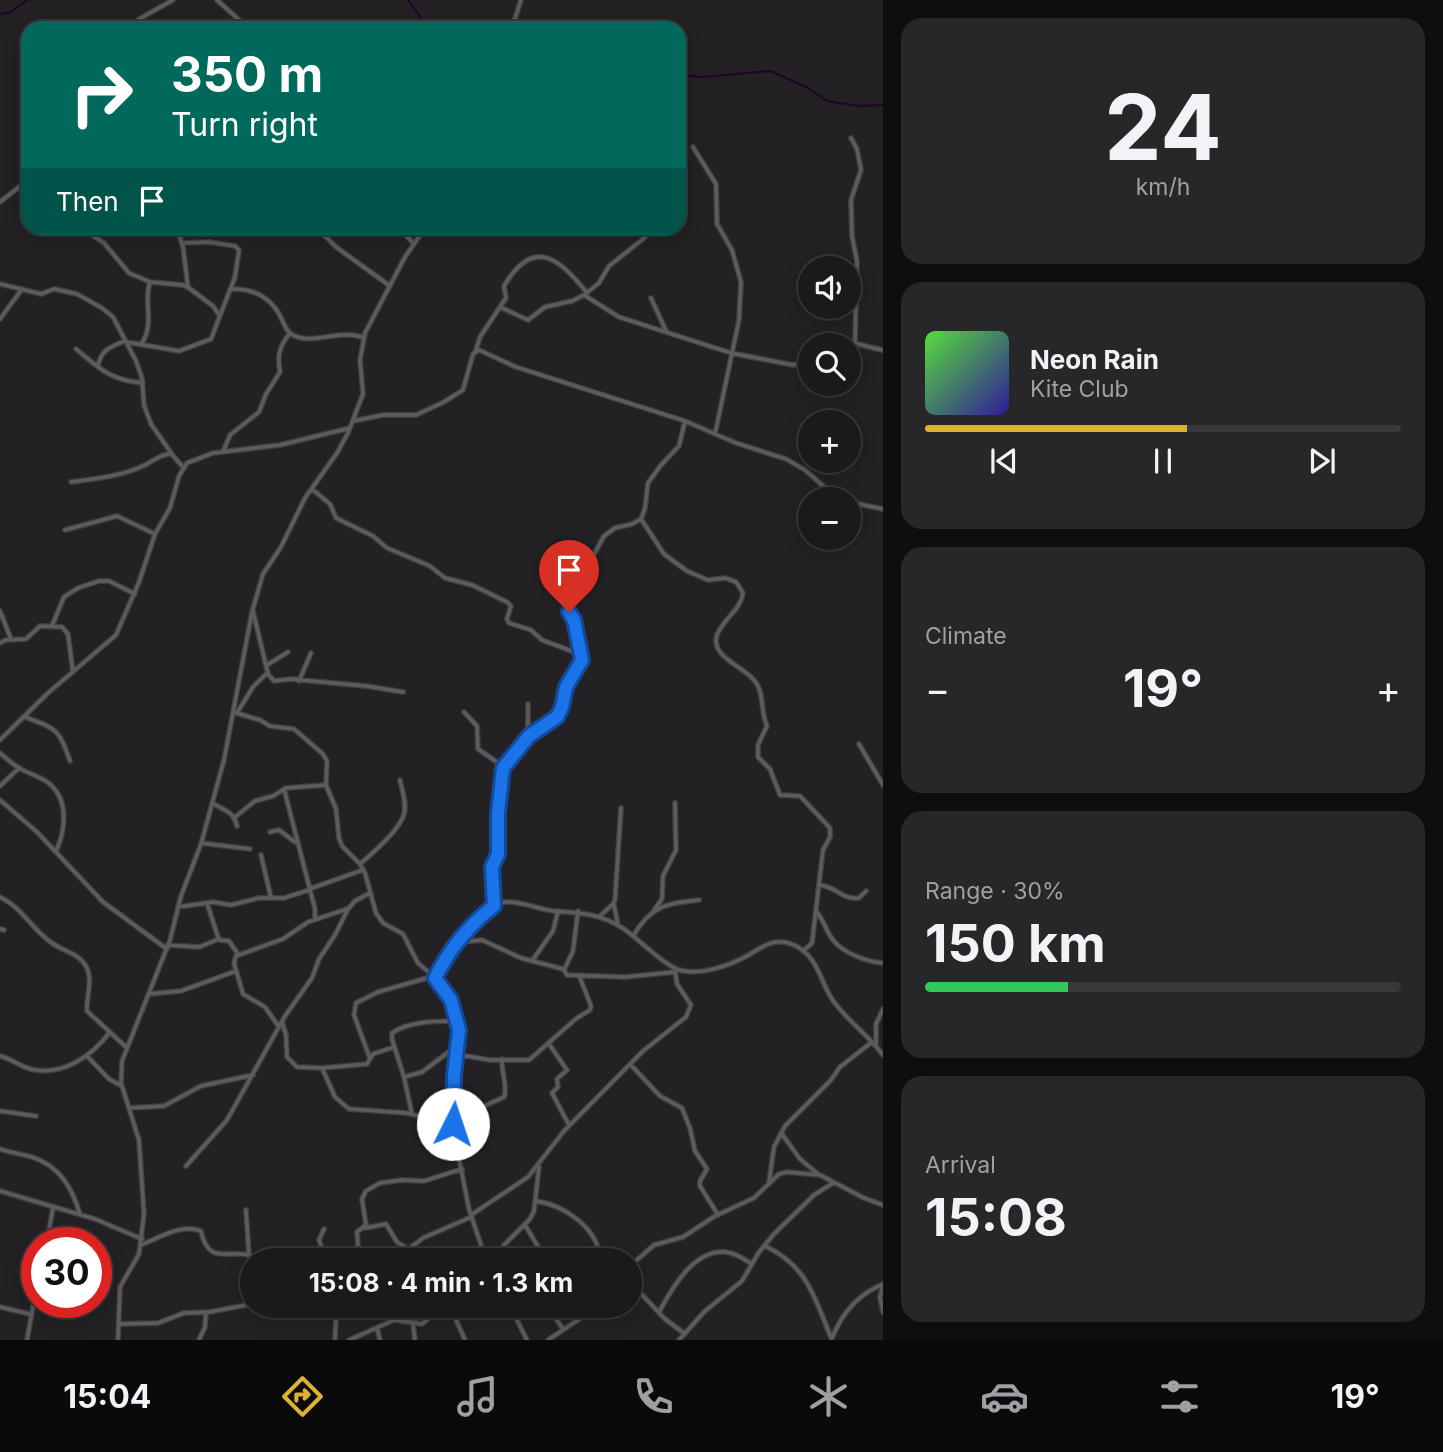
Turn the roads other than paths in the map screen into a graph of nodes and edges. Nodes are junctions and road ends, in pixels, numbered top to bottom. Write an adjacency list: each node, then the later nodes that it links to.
1 (173, 0): 4 (street)
2 (217, 0): 5 (street)
3 (521, 0): 6 (street)
4 (137, 21)
5 (240, 21)
6 (514, 21)
7 (851, 138): 34 (street)
8 (693, 147): 42 (street)
9 (21, 186): 10 (street)
10 (0, 202)
11 (92, 235): 21 (street)
12 (179, 235): 19 (street)
13 (324, 235): 23 (street)
14 (405, 235): 18 (street)
15 (407, 235): 18 (street)
16 (419, 235): 20 (street)
17 (647, 235): 27 (street)
18 (408, 238): 20 (street)
19 (182, 243): 24 (street); 26 (street)
20 (413, 243): 23 (street)
21 (150, 282): 24 (street); 37 (street)
22 (0, 284): 25 (street)
23 (390, 286): 35 (street)
24 (188, 287): 30 (street)
25 (22, 289): 31 (street); 36 (street)
26 (231, 289): 30 (street); 33 (street)
27 (585, 294): 29 (street); 29 (street); 32 (street)
28 (651, 298): 32 (street)
29 (500, 307): 40 (street)
30 (220, 316): 37 (street)
31 (0, 319)
32 (666, 331): 42 (street)
33 (290, 333): 35 (street); 50 (street)
34 (855, 333)
35 (364, 338): 46 (street)
36 (126, 342): 37 (street); 44 (street); 45 (street)
37 (142, 343)
38 (861, 345): 41 (street)
39 (76, 349): 44 (street)
40 (476, 350): 46 (street); 47 (street)
41 (883, 350)
42 (731, 353): 43 (street); 49 (street)
43 (798, 364)
44 (97, 367): 45 (street)
45 (143, 383): 51 (street)
46 (353, 421): 48 (street)
47 (685, 421): 49 (street); 58 (street)
48 (350, 428): 50 (street); 55 (street)
49 (715, 434): 54 (street)
50 (223, 452): 52 (street)
51 (171, 453): 52 (street); 53 (street)
52 (183, 467): 60 (street)
53 (71, 482)
54 (825, 487)
55 (312, 489): 62 (street); 69 (street)
56 (861, 504): 57 (street)
57 (883, 509)
58 (641, 519): 69 (street); 105 (street)
59 (65, 530): 60 (street)
60 (155, 534): 61 (street)
61 (135, 594): 64 (street); 71 (street)
62 (253, 610): 70 (street); 77 (street)
63 (0, 611): 65 (street)
64 (52, 626): 65 (street); 71 (street)
65 (11, 639): 66 (street)
66 (0, 643)
67 (288, 652): 70 (street)
68 (311, 653): 73 (street)
69 (582, 655): 79 (street)
70 (267, 665): 72 (street)
71 (73, 672): 78 (street)
72 (268, 672): 73 (street); 77 (street)
73 (299, 681): 74 (street)
74 (403, 692)
75 (527, 704): 79 (street)
76 (464, 712): 84 (street)
77 (235, 713): 87 (street); 92 (street)
78 (25, 717): 80 (street); 83 (street)
79 (528, 736): 84 (street)
80 (0, 740)
81 (859, 744): 88 (street)
82 (0, 753): 85 (street)
83 (70, 761)
84 (504, 766): 114 (street)
85 (19, 768): 89 (street); 101 (street)
86 (400, 780): 103 (street)
87 (326, 785): 90 (street); 103 (street)
88 (883, 785)
89 (0, 786)
90 (284, 789): 95 (street); 98 (street)
91 (0, 800): 101 (street)
92 (212, 803): 95 (street); 99 (street)
93 (675, 803): 117 (street)
94 (621, 808): 113 (street)
95 (235, 817): 96 (street)
96 (237, 826)
97 (270, 832): 98 (street)
98 (296, 842): 106 (street)
99 (201, 843): 100 (street); 115 (street)
100 (250, 849)
101 (56, 851): 127 (street)
102 (261, 855): 110 (street)
103 (360, 864): 104 (street)
104 (363, 870): 106 (street); 108 (street)
105 (819, 886): 107 (street); 120 (street)
106 (309, 890): 110 (street); 122 (street)
107 (866, 891)
108 (370, 892): 116 (street); 136 (street)
109 (0, 897): 142 (street)
110 (271, 898): 112 (street)
111 (699, 900): 117 (street)
112 (207, 903): 115 (street); 125 (street)
113 (614, 903): 121 (street); 123 (street)
114 (494, 906): 118 (street); 126 (street)
115 (178, 907): 127 (street)
116 (348, 909): 122 (street); 141 (street)
117 (654, 910): 124 (street)
118 (558, 911): 119 (street); 130 (street)
119 (578, 911): 121 (street); 132 (street)
120 (816, 911): 128 (street); 131 (street)
121 (600, 916): 123 (street)
122 (315, 919): 129 (street)
123 (618, 925): 124 (street)
124 (634, 936): 134 (street)
125 (219, 939): 127 (street); 129 (street)
126 (458, 942): 130 (street); 136 (street)
127 (167, 947): 137 (street)
128 (803, 951): 134 (street); 144 (street)
129 (238, 955): 133 (street)
130 (532, 961): 132 (street)
131 (883, 963)
132 (564, 969): 135 (street)
133 (236, 971): 137 (street); 141 (street)
134 (675, 971): 135 (street); 154 (street)
135 (579, 975): 143 (street)
136 (435, 977): 140 (street); 151 (street)
137 (149, 994): 146 (street)
138 (883, 1009): 139 (street)
139 (881, 1018): 144 (street)
140 (458, 1021): 145 (street); 147 (street)
141 (281, 1024): 155 (street); 156 (street)
142 (110, 1032): 146 (street); 150 (street)
143 (549, 1044): 153 (street); 165 (street)
144 (874, 1044): 148 (street); 166 (street)
145 (394, 1047): 151 (street); 157 (street)
146 (126, 1048): 158 (street)
147 (457, 1051): 152 (street); 157 (street)
148 (883, 1055)
149 (0, 1056): 150 (street)
150 (87, 1056): 158 (street)
151 (370, 1058): 155 (street)
152 (456, 1058): 153 (street); 162 (street)
153 (502, 1059): 162 (street)
154 (630, 1064): 165 (street); 180 (street)
155 (322, 1068): 161 (street)
156 (253, 1075): 159 (street); 169 (street)
157 (404, 1077): 161 (street)
158 (122, 1086): 159 (street)
159 (129, 1108): 186 (street)
160 (0, 1111): 163 (street)
161 (412, 1114): 164 (street)
162 (454, 1114): 164 (street)
163 (36, 1116)
164 (453, 1125): 170 (street)
165 (569, 1125): 168 (street)
166 (781, 1133): 171 (street); 173 (street)
167 (0, 1149): 179 (street)
168 (539, 1164): 175 (street); 181 (street)
169 (186, 1166)
170 (462, 1169): 181 (street); 184 (street)
171 (820, 1175): 172 (street); 173 (street)
172 (833, 1182): 176 (street); 189 (street)
173 (769, 1184): 180 (street)
174 (0, 1191): 177 (street)
175 (536, 1201): 182 (street); 199 (street)
176 (883, 1205)
177 (53, 1208): 179 (street); 183 (street)
178 (246, 1210): 190 (street)
179 (79, 1214): 186 (street)
180 (718, 1214): 201 (street)
181 (471, 1216): 188 (street); 196 (street)
182 (525, 1225): 197 (street); 198 (street)
183 (50, 1227)
184 (365, 1228): 192 (street); 193 (street)
185 (324, 1229): 191 (street)
186 (142, 1239): 187 (street)
187 (141, 1245): 200 (street); 218 (street)
188 (413, 1245): 194 (street); 195 (street)
189 (765, 1245): 202 (street); 234 (street)
190 (249, 1248)
191 (322, 1248)
192 (356, 1248)
193 (406, 1248)
194 (409, 1248)
195 (415, 1248)
196 (482, 1248)
197 (503, 1248)
198 (539, 1248)
199 (597, 1248)
200 (240, 1255)
201 (642, 1255)
202 (752, 1264): 210 (street); 222 (street)
203 (883, 1285): 207 (street); 234 (street)
204 (642, 1294): 210 (street)
205 (240, 1306): 209 (street)
206 (0, 1307): 208 (street)
207 (883, 1311)
208 (21, 1312)
209 (206, 1312): 218 (street); 225 (street)
210 (659, 1312): 222 (street)
211 (30, 1318): 223 (street)
212 (336, 1318): 226 (street)
213 (429, 1318): 219 (street)
214 (455, 1318): 230 (street)
215 (516, 1318): 231 (street)
216 (555, 1318): 221 (street)
217 (580, 1318): 221 (street)
218 (119, 1324): 224 (street)
219 (413, 1324): 220 (street); 229 (street)
220 (377, 1328): 227 (street); 228 (street)
221 (563, 1329): 232 (street)
222 (685, 1335): 233 (street)
223 (27, 1340)
224 (118, 1340)
225 (199, 1340)
226 (335, 1340)
227 (349, 1340)
228 (380, 1340)
229 (415, 1340)
230 (465, 1340)
231 (527, 1340)
232 (548, 1340)
233 (679, 1340)
234 (832, 1340)

